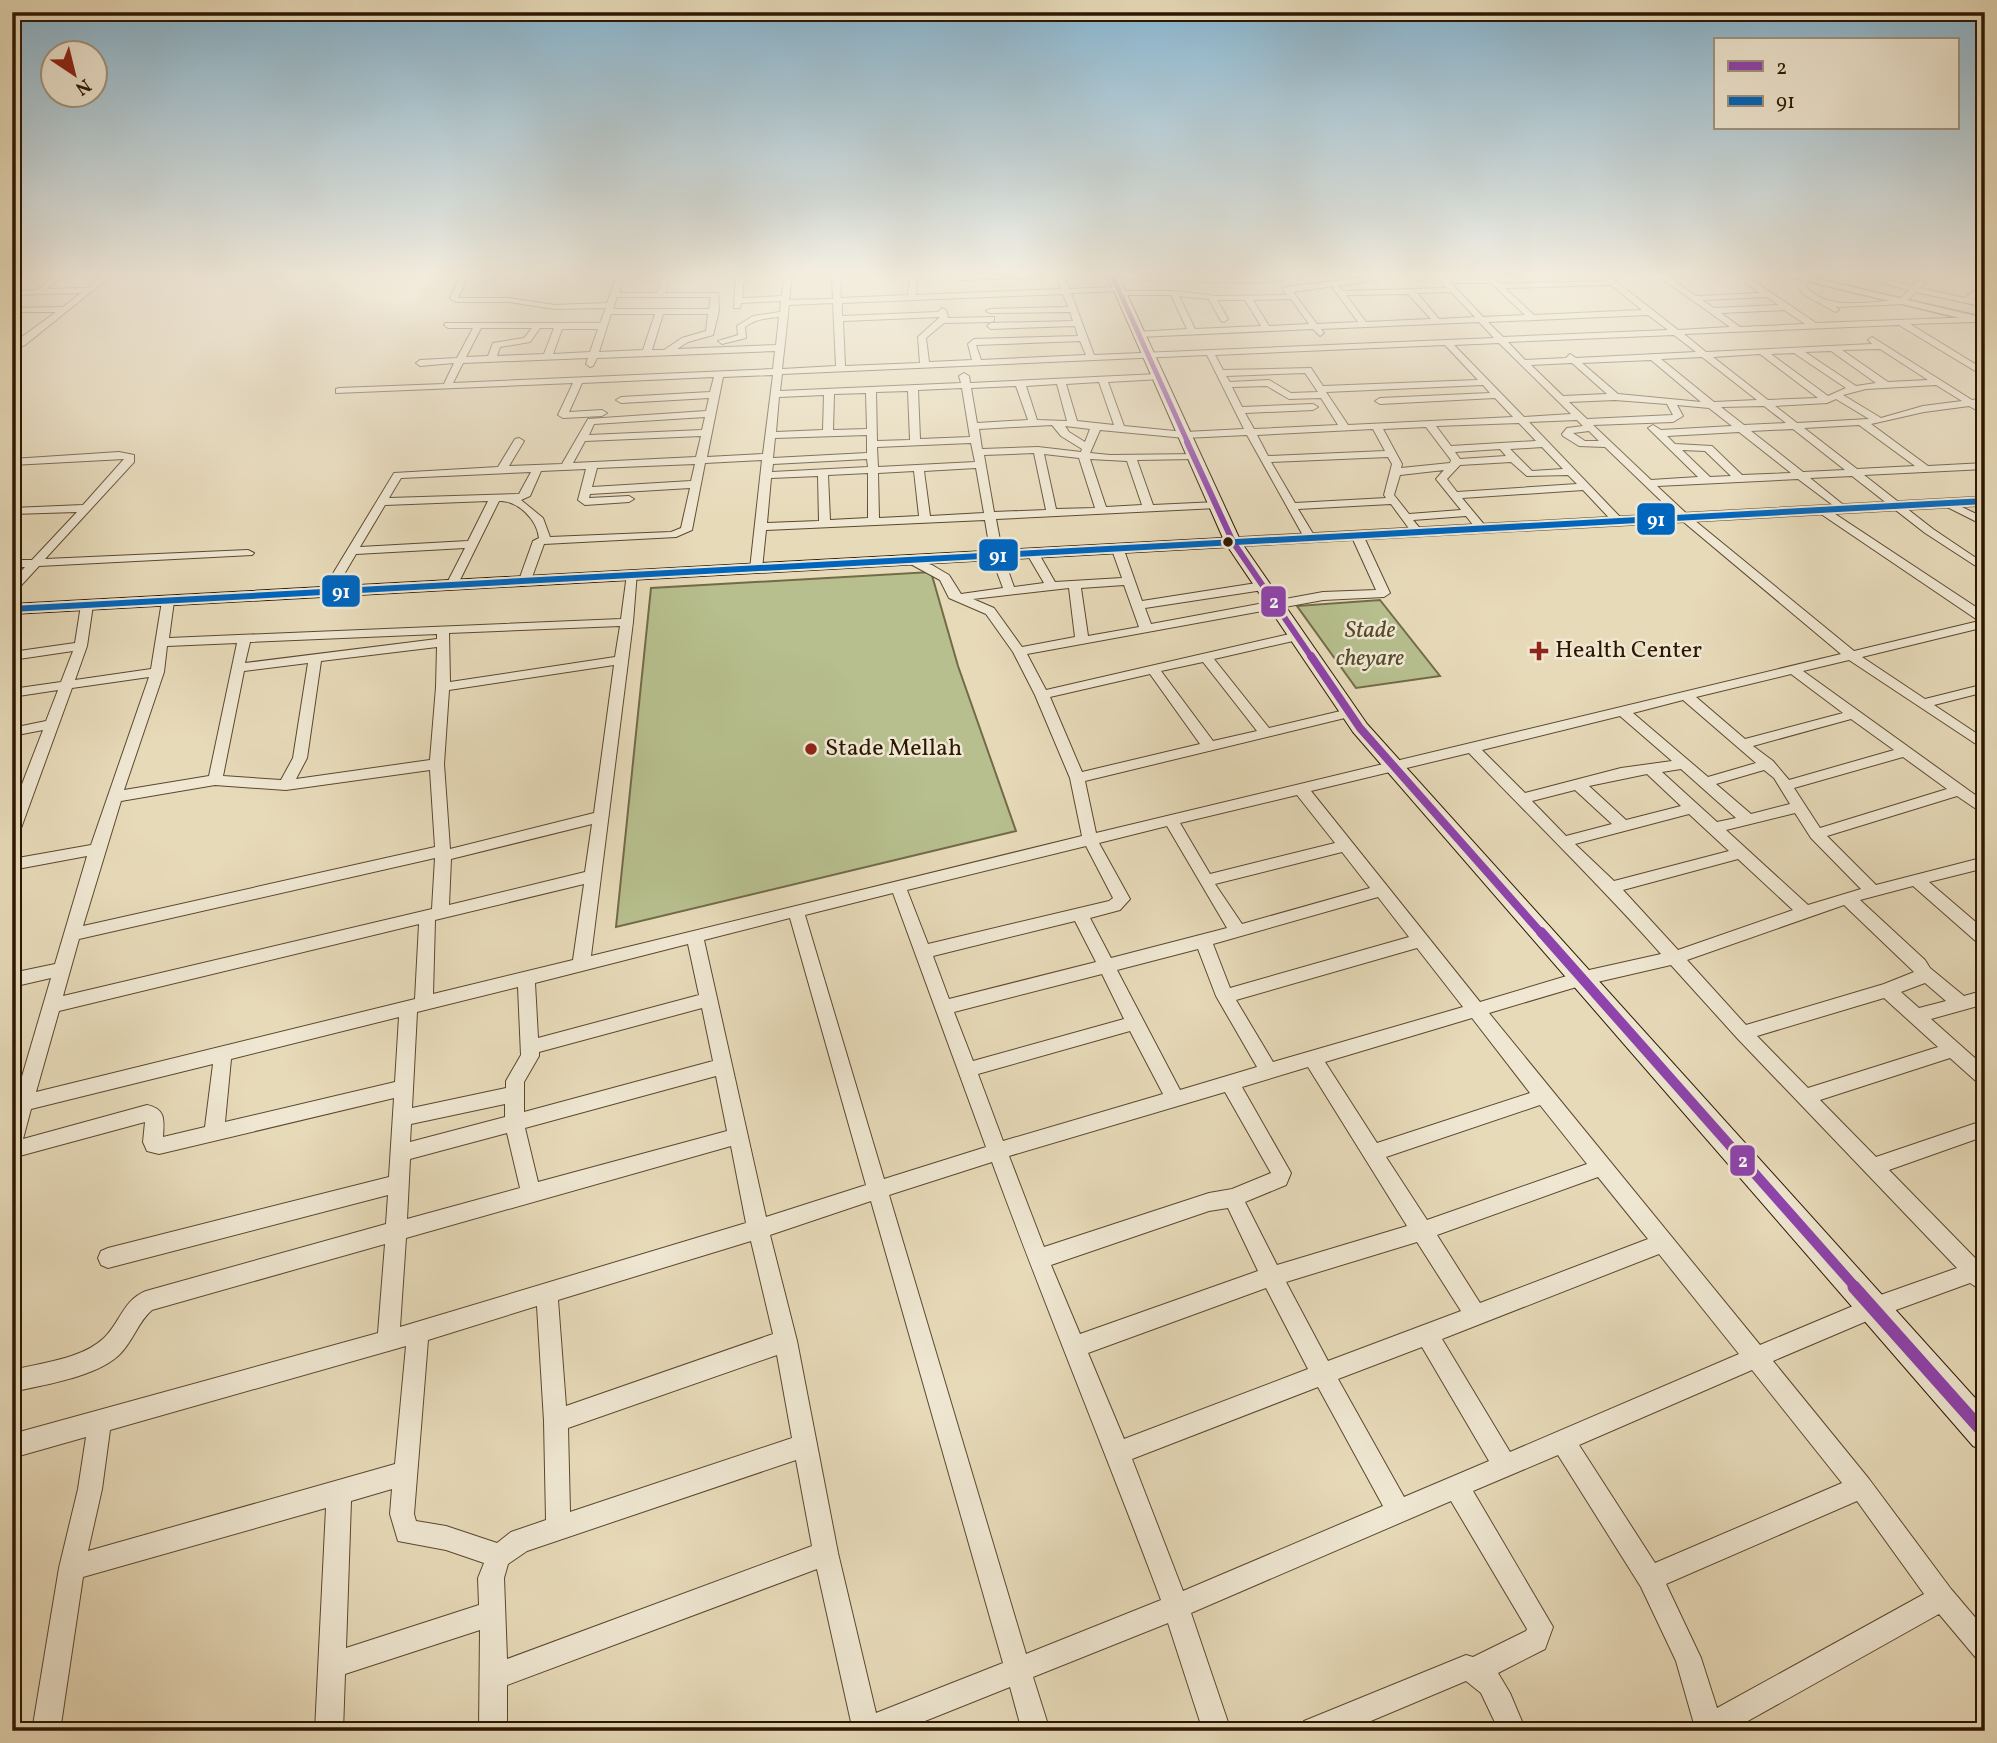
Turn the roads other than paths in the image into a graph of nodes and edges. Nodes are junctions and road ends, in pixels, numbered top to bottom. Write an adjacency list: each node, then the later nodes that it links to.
1 (462, 356): 25 (street)
2 (577, 356): 22 (street)
3 (593, 356): 38 (street)
4 (778, 356): 32 (street)
5 (840, 356): 31 (street)
6 (924, 356): 30 (street)
7 (975, 356): 28 (street)
8 (1123, 356): 23 (street)
9 (1149, 356): 36 (main road)
10 (1212, 356): 33 (street)
11 (1461, 356): 41 (street)
12 (1518, 356): 29 (street)
13 (1542, 356): 29 (street)
14 (1569, 356): 58 (street)
15 (1652, 356): 66 (street)
16 (1708, 356): 64 (street)
17 (1770, 356): 59 (street)
18 (1805, 356): 50 (street)
19 (1845, 356): 45 (street)
20 (1896, 356): 42 (street)
21 (1956, 356): 35 (street)
22 (547, 357): 24 (street)
23 (1091, 358): 28 (street)
24 (491, 359): 25 (street)
25 (460, 360): 26 (street); 46 (street)
26 (420, 363)
27 (961, 363): 28 (street); 30 (street); 47 (street)
28 (977, 363)
29 (1524, 363): 60 (street)
30 (925, 365): 31 (street)
31 (841, 369): 32 (street)
32 (776, 372): 34 (street); 55 (street)
33 (1220, 373): 44 (street); 54 (street)
34 (719, 374): 37 (street); 56 (street)
35 (1985, 374)
36 (1158, 377): 39 (street); 96 (main road)
37 (627, 378): 38 (street); 61 (street)
38 (582, 380): 46 (street); 72 (street)
39 (1103, 380): 40 (street); 89 (street)
40 (1061, 382): 43 (street); 83 (street)
41 (1485, 382): 48 (street); 57 (street)
42 (1937, 382): 45 (street); 65 (street)
43 (1020, 383): 47 (street); 77 (street)
44 (1226, 385): 54 (street); 68 (street)
45 (1886, 385): 50 (street)
46 (447, 386): 52 (street)
47 (965, 386): 49 (street); 84 (street)
48 (1368, 387): 54 (street); 70 (street)
49 (913, 388): 51 (street); 100 (street)
50 (1853, 388): 59 (street)
51 (871, 390): 53 (street); 98 (street)
52 (338, 391)
53 (829, 392): 55 (street); 93 (street)
54 (1322, 392): 67 (street)
55 (774, 394): 95 (street)
56 (714, 395): 61 (street); 71 (street)
57 (1498, 395): 70 (street); 74 (street)
58 (1615, 397): 60 (street); 63 (street)
59 (1831, 397): 64 (street); 76 (street)
60 (1561, 399): 78 (street)
61 (621, 400): 73 (street)
62 (1985, 401): 65 (street)
63 (1670, 402): 66 (street); 75 (street)
64 (1766, 402): 66 (street); 86 (street)
65 (1968, 402): 69 (street); 76 (street)
66 (1709, 405): 90 (street)
67 (1330, 406): 68 (street); 88 (street)
68 (1239, 410): 91 (street)
69 (1985, 412)
70 (1390, 413): 81 (street); 85 (street)
71 (710, 414): 73 (street); 92 (street)
72 (566, 415): 73 (street); 82 (street)
73 (617, 415): 82 (street)
74 (1522, 419): 78 (street); 81 (street); 101 (street)
75 (1646, 421): 78 (street); 94 (street)
76 (1880, 421): 79 (street)
77 (1032, 422): 80 (street); 84 (street)
78 (1585, 422): 102 (street); 102 (street)
79 (1861, 422): 86 (street); 126 (street)
80 (1058, 423): 83 (street); 108 (street)
81 (1429, 424): 106 (street)
82 (587, 425): 97 (street)
83 (1073, 425): 87 (street)
84 (973, 426): 103 (street)
85 (1376, 426): 88 (street); 109 (street)
86 (1797, 426): 90 (street); 131 (street)
87 (1096, 427): 89 (street); 108 (street)
88 (1345, 428): 91 (street)
89 (1120, 429): 96 (street)
90 (1744, 429): 94 (street); 132 (street)
91 (1250, 432): 96 (street); 116 (street)
92 (706, 433): 97 (street); 114 (street)
93 (828, 433): 95 (street); 98 (street)
94 (1658, 433): 105 (street)
95 (770, 435): 115 (street)
96 (1185, 435): 111 (main road)
97 (580, 438): 120 (street)
98 (871, 438): 100 (street); 110 (street)
99 (519, 441): 124 (street)
100 (915, 442): 103 (street)
101 (1544, 444): 104 (street); 130 (street)
102 (1608, 444): 136 (street)
103 (977, 446): 107 (street); 121 (street)
104 (1502, 446): 106 (street); 113 (street)
105 (1671, 447): 134 (street); 135 (street)
106 (1448, 449): 119 (street)
107 (1038, 450): 108 (street); 158 (street)
108 (1085, 452): 112 (street); 156 (street)
109 (1392, 454): 116 (street); 129 (street)
110 (871, 456): 115 (street); 127 (street)
111 (1194, 456): 112 (street); 148 (main road)
112 (1131, 458): 152 (street)
113 (1514, 458): 119 (street); 130 (street)
114 (702, 459): 115 (street); 118 (street); 137 (street)
115 (768, 459): 133 (street)
116 (1264, 459): 149 (street)
117 (12, 462): 151 (street)
118 (593, 464): 120 (street); 139 (street)
119 (1454, 464): 129 (street); 140 (street)
120 (567, 465): 123 (street)
121 (980, 465): 125 (street); 159 (street)
122 (1985, 466): 126 (street)
123 (538, 467): 124 (street); 141 (street)
124 (503, 468): 146 (street)
125 (919, 468): 127 (street); 163 (street)
126 (1924, 468): 131 (street)
127 (871, 471): 128 (street); 165 (street)
128 (823, 472): 133 (street); 167 (street)
129 (1394, 472): 144 (street)
130 (1570, 472): 138 (street)
131 (1855, 472): 132 (street); 150 (street)
132 (1801, 474): 134 (street); 153 (street)
133 (766, 475): 168 (street)
134 (1739, 478): 135 (street)
135 (1707, 480): 136 (street)
136 (1648, 483): 161 (street)
137 (696, 484): 139 (street); 173 (street)
138 (1584, 487): 140 (street); 164 (street)
139 (585, 491): 142 (street)
140 (1454, 495): 157 (street)
141 (512, 499): 143 (street); 173 (street)
142 (629, 499)
143 (494, 500): 146 (street); 175 (street)
144 (1393, 501): 149 (street); 160 (street)
145 (1985, 501): 147 (street)
146 (381, 502): 177 (street)
147 (1947, 503): 150 (street); 166 (street)
148 (1217, 505): 152 (street); 174 (main road)
149 (1290, 506): 172 (street)
150 (1898, 506): 153 (street); 185 (street)
151 (86, 509): 155 (street); 182 (street)
152 (1149, 509): 156 (street)
153 (1842, 509): 154 (street)
154 (1822, 510): 161 (street); 202 (street)
155 (17, 511): 162 (street)
156 (1102, 511): 158 (street)
157 (1469, 513): 160 (street); 169 (street)
158 (1052, 514): 159 (street)
159 (990, 517): 163 (street); 180 (street)
160 (1406, 517): 170 (street)
161 (1684, 517): 164 (street); 214 (street)
162 (12, 519)
163 (925, 520): 165 (street)
164 (1618, 521): 169 (street)
165 (874, 522): 167 (street)
166 (1985, 523)
167 (825, 524): 168 (street)
168 (761, 527): 184 (street)
169 (1481, 528): 170 (street)
170 (1417, 532): 171 (street)
171 (1357, 535): 172 (street); 200 (street)
172 (1309, 537): 174 (street)
173 (545, 539): 187 (street)
174 (1233, 541): 176 (main road); 192 (main road)
175 (472, 544): 177 (street); 189 (street)
176 (1118, 550): 179 (main road); 188 (street)
177 (352, 551): 194 (street)
178 (248, 553): 182 (street)
179 (1033, 554): 180 (main road); 191 (street)
180 (997, 556): 181 (main road); 195 (street)
181 (911, 561): 184 (main road); 196 (street)
182 (35, 563): 183 (street); 193 (street)
183 (12, 564)
184 (756, 569): 186 (main road)
185 (1985, 569)
186 (633, 574): 187 (main road); 203 (street)
187 (525, 580): 189 (main road)
188 (1127, 581): 190 (street); 199 (street)
189 (453, 583): 194 (main road)
190 (1073, 584): 191 (street); 208 (street)
191 (1051, 586): 195 (street)
192 (1264, 586): 199 (street); 200 (main road)
193 (12, 588)
194 (329, 590): 197 (main road)
195 (1010, 591): 196 (street)
196 (959, 597): 211 (street)
197 (168, 601): 198 (main road); 209 (street)
198 (87, 605): 201 (main road); 210 (street)
199 (1137, 605): 204 (street)
200 (1277, 606): 204 (street); 206 (main road)
201 (12, 609)
202 (1985, 621): 214 (street)
203 (627, 622): 205 (street); 216 (street)
204 (1146, 629): 208 (street)
205 (443, 636): 207 (street); 215 (street); 222 (street)
206 (1298, 636): 213 (street); 229 (main road)
207 (244, 638): 209 (street); 217 (street)
208 (1082, 639): 211 (street)
209 (163, 642): 220 (street)
210 (81, 646): 212 (street); 221 (street)
211 (1019, 652): 225 (street)
212 (12, 656)
213 (1205, 656): 218 (street); 233 (street)
214 (1852, 656): 219 (street); 227 (street)
215 (315, 659): 217 (street); 248 (street)
216 (622, 660): 222 (street); 258 (street)
217 (237, 668): 245 (street)
218 (1152, 668): 225 (street); 235 (street)
219 (1792, 669): 226 (street); 230 (street)
220 (157, 672): 221 (street); 252 (street)
221 (67, 685): 224 (street); 231 (street)
222 (443, 687): 239 (street)
223 (1984, 689): 227 (street)
224 (12, 693)
225 (1042, 695): 244 (street)
226 (1686, 696): 228 (street); 234 (street)
227 (1923, 704): 236 (street)
228 (1623, 711): 237 (street); 240 (street)
229 (1349, 713): 233 (street); 242 (main road)
230 (1854, 714): 234 (street); 238 (street)
231 (52, 724): 232 (street); 254 (street)
232 (12, 732)
233 (1266, 733): 235 (street)
234 (1744, 744): 241 (street)
235 (1209, 746): 244 (street)
236 (1985, 746)
237 (1471, 747): 242 (street); 253 (street)
238 (1905, 752): 249 (street); 251 (street)
239 (437, 764): 248 (street); 270 (street)
240 (1683, 764): 243 (street); 246 (street)
241 (1768, 764): 246 (street); 249 (street)
242 (1391, 767): 250 (street); 298 (main road)
243 (1650, 769): 247 (street); 256 (street)
244 (1077, 778): 265 (street)
245 (215, 780): 248 (street); 252 (street)
246 (1705, 783): 259 (street)
247 (1578, 784): 253 (street); 261 (street)
248 (286, 785)
249 (1787, 785): 255 (street)
250 (1301, 789): 260 (street); 267 (street)
251 (1958, 791): 257 (street); 264 (street)
252 (114, 797): 268 (street)
253 (1522, 799): 266 (street)
254 (17, 805): 263 (street)
255 (1800, 807): 259 (street); 264 (street)
256 (1692, 808): 261 (street); 262 (street)
257 (1985, 810)
258 (602, 816): 270 (street); 273 (street)
259 (1747, 819): 262 (street)
260 (1171, 820): 265 (street); 274 (street)
261 (1623, 826): 266 (street)
262 (1715, 828): 269 (street)
263 (12, 831)
264 (1816, 834): 279 (street)
265 (1090, 840): 276 (street); 284 (street)
266 (1563, 842): 277 (street)
267 (1347, 845): 274 (street); 278 (street)
268 (97, 849): 272 (street); 286 (street)
269 (1741, 853): 277 (street); 282 (street)
270 (443, 854): 283 (street); 286 (street)
271 (1985, 862): 275 (street)
272 (12, 865)
273 (593, 876): 283 (street); 293 (street)
274 (1206, 881): 285 (street)
275 (1917, 881): 279 (street); 289 (street)
276 (898, 886): 281 (street); 291 (street)
277 (1611, 887): 292 (street)
278 (1383, 890): 285 (street); 288 (street)
279 (1874, 892): 280 (street)
280 (1847, 898): 282 (street); 296 (street)
281 (796, 911): 287 (street); 340 (street)
282 (1806, 913): 292 (street)
283 (434, 914): 305 (street); 306 (street)
284 (1080, 914): 291 (street); 294 (street)
285 (1238, 931): 290 (street)
286 (71, 935): 295 (street)
287 (695, 936): 293 (street); 303 (street)
288 (1422, 940): 301 (street); 308 (street)
289 (1985, 940)
290 (1203, 941): 294 (street); 301 (street)
291 (922, 952): 307 (street)
292 (1676, 957): 298 (street); 311 (street)
293 (581, 964): 297 (street)
294 (1105, 966): 307 (street); 310 (street)
295 (61, 969): 299 (street); 306 (street)
296 (1924, 973): 300 (street); 304 (street)
297 (526, 978): 305 (street); 312 (street)
298 (1580, 979): 308 (street); 352 (main road)
299 (12, 980)
300 (1887, 990): 309 (street); 311 (street)
301 (1225, 996): 318 (street)
302 (1985, 997): 304 (street)
303 (709, 999): 312 (street); 316 (street)
304 (1961, 1003): 309 (street)
305 (416, 1005): 314 (street); 321 (street)
306 (51, 1006): 326 (street)
307 (942, 1008): 317 (street)
308 (1479, 1010): 315 (street); 323 (street)
309 (1917, 1016): 313 (street)
310 (1135, 1023): 317 (street); 325 (street)
311 (1743, 1033): 324 (street)
312 (530, 1047): 322 (street)
313 (1955, 1049): 319 (street); 324 (street)
314 (223, 1053): 326 (street); 330 (street)
315 (1312, 1058): 318 (street); 336 (street)
316 (724, 1066): 328 (street); 331 (street)
317 (966, 1070): 334 (street)
318 (1269, 1071): 320 (street)
319 (1985, 1077)
320 (1230, 1083): 325 (street); 342 (street)
321 (403, 1088): 327 (street); 330 (street)
322 (515, 1094): 327 (street); 328 (street)
323 (1544, 1096): 336 (street); 337 (street)
324 (1805, 1097): 338 (street)
325 (1175, 1098): 334 (street)
326 (18, 1104): 332 (street)
327 (402, 1118): 335 (street)
328 (514, 1122): 335 (street); 341 (street)
329 (1985, 1128): 338 (street)
330 (214, 1133): 333 (street)
331 (738, 1136): 341 (street); 343 (street)
332 (12, 1142)
333 (12, 1150)
334 (999, 1151): 340 (street); 348 (street)
335 (401, 1153): 339 (street)
336 (1372, 1153): 345 (street)
337 (1602, 1167): 345 (street); 346 (street)
338 (1874, 1167): 349 (street)
339 (399, 1183): 344 (street); 347 (street)
340 (877, 1189): 343 (street); 386 (street)
341 (531, 1194): 344 (street)
342 (1233, 1198): 348 (street); 350 (street)
343 (758, 1229): 351 (street); 357 (street)
344 (396, 1231): 356 (street); 361 (street)
345 (1422, 1231): 350 (street); 353 (street)
346 (1663, 1243): 353 (street); 359 (street)
347 (108, 1258)
348 (1038, 1259): 358 (street)
349 (1981, 1274): 352 (street)
350 (1270, 1277): 358 (street); 360 (street)
351 (547, 1291): 354 (street); 363 (street)
352 (1872, 1307): 359 (street); 364 (main road)
353 (1475, 1314): 355 (street)
354 (418, 1331): 356 (street); 370 (street)
355 (1426, 1333): 360 (street); 369 (street)
356 (388, 1340): 362 (street)
357 (786, 1341): 363 (street); 366 (street)
358 (1075, 1347): 368 (street)
359 (1757, 1357): 365 (street); 372 (street)
360 (1321, 1373): 368 (street); 374 (street)
361 (12, 1381)
362 (100, 1420): 367 (street); 378 (street)
363 (556, 1420): 375 (street)
364 (1985, 1434)
365 (1562, 1440): 369 (street); 379 (street)
366 (805, 1445): 375 (street); 376 (street)
367 (12, 1446)
368 (1118, 1453): 381 (street)
369 (1505, 1465): 371 (street)
370 (406, 1473): 373 (street); 377 (street)
371 (1456, 1486): 374 (street); 385 (street)
372 (1861, 1487): 379 (street); 380 (street)
373 (339, 1492): 378 (street); 384 (street)
374 (1399, 1511): 381 (street)
375 (558, 1528): 377 (street)
376 (826, 1553): 387 (street); 392 (street)
377 (499, 1556): 382 (street)
378 (72, 1568): 389 (street)
379 (1650, 1578): 388 (street)
380 (1942, 1598): 383 (street); 388 (street)
381 (1176, 1607): 386 (street); 394 (street)
382 (491, 1614): 384 (street); 387 (street)
383 (1985, 1649)
384 (332, 1665): 390 (street)
385 (1477, 1669): 395 (street); 396 (street)
386 (1018, 1670): 392 (street); 393 (street)
387 (494, 1677): 391 (street)
388 (1710, 1729)
389 (46, 1731)
390 (328, 1731)
391 (493, 1731)
392 (867, 1731)
393 (1036, 1731)
394 (1217, 1731)
395 (1314, 1731)
396 (1513, 1731)

